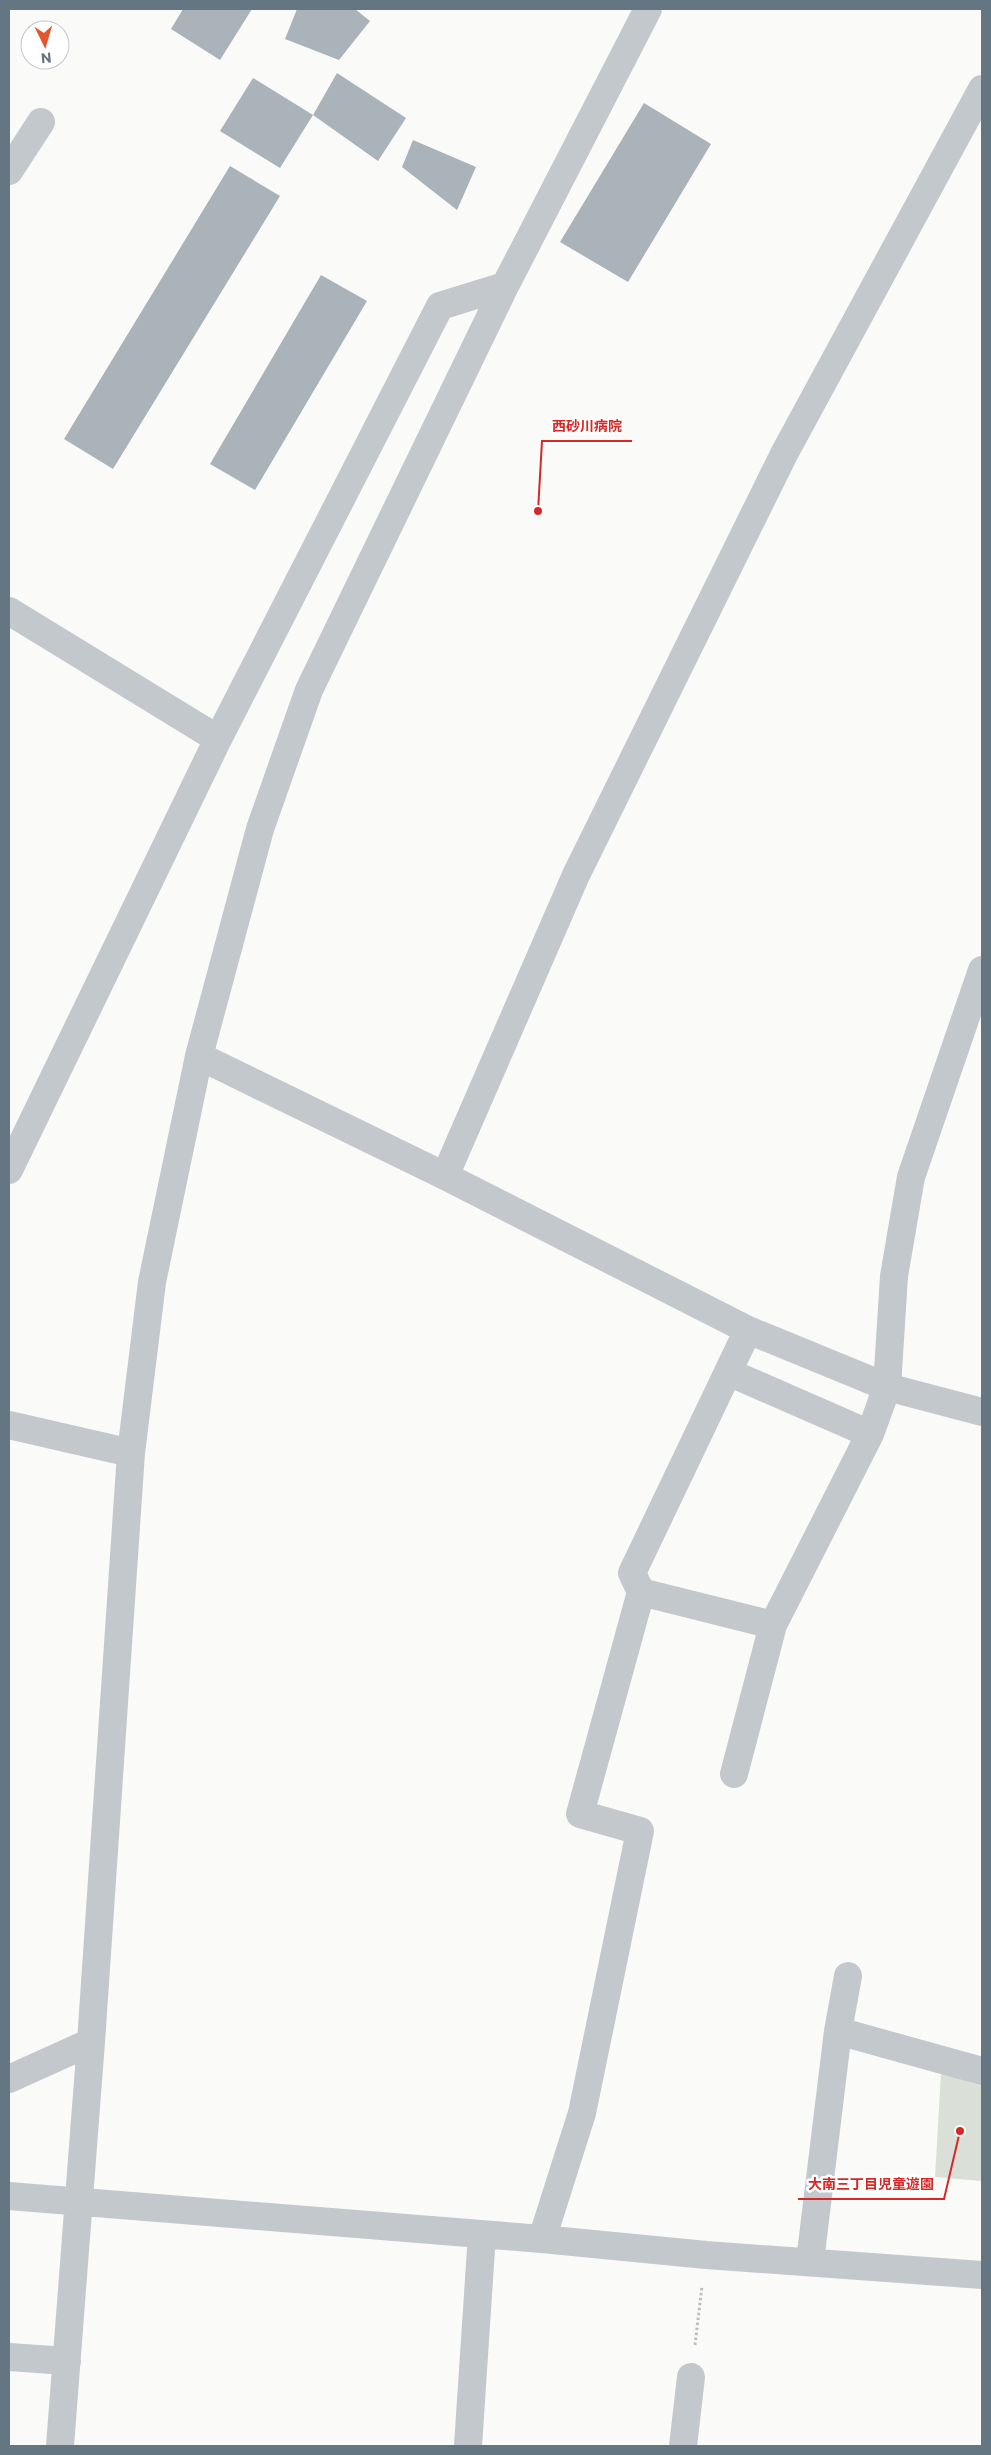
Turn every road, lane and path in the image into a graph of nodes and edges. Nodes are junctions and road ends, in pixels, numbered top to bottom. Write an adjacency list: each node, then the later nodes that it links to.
1 (648, 9): 5 (street)
2 (982, 90): 11 (street)
3 (42, 122): 4 (street)
4 (9, 171)
5 (505, 286): 7 (street); 9 (street)
6 (9, 611): 7 (street)
7 (218, 739): 10 (street)
8 (982, 970): 14 (street)
9 (199, 1056): 11 (street); 18 (street)
10 (9, 1170)
11 (445, 1176): 12 (street)
12 (748, 1330): 13 (street); 14 (street)
13 (728, 1372): 17 (street); 19 (street)
14 (887, 1387): 15 (street); 17 (street)
15 (982, 1412)
16 (9, 1425): 18 (street)
17 (870, 1434): 20 (street)
18 (131, 1453): 24 (street)
19 (641, 1592): 20 (street); 30 (street)
20 (773, 1625): 21 (street)
21 (734, 1774)
22 (848, 1976): 23 (street)
23 (838, 2031): 25 (street); 32 (street)
24 (91, 2042): 26 (street); 28 (street)
25 (982, 2071)
26 (9, 2079)
27 (9, 2196): 28 (street)
28 (80, 2203): 29 (street); 35 (street)
29 (482, 2234): 30 (street); 38 (street)
30 (542, 2239): 31 (street)
31 (706, 2255): 32 (street); 36 (path)
32 (810, 2261): 33 (street)
33 (982, 2275)
34 (9, 2357): 35 (street)
35 (67, 2361): 37 (street)
36 (691, 2377): 39 (street)
37 (60, 2446)
38 (468, 2446)
39 (683, 2446)

